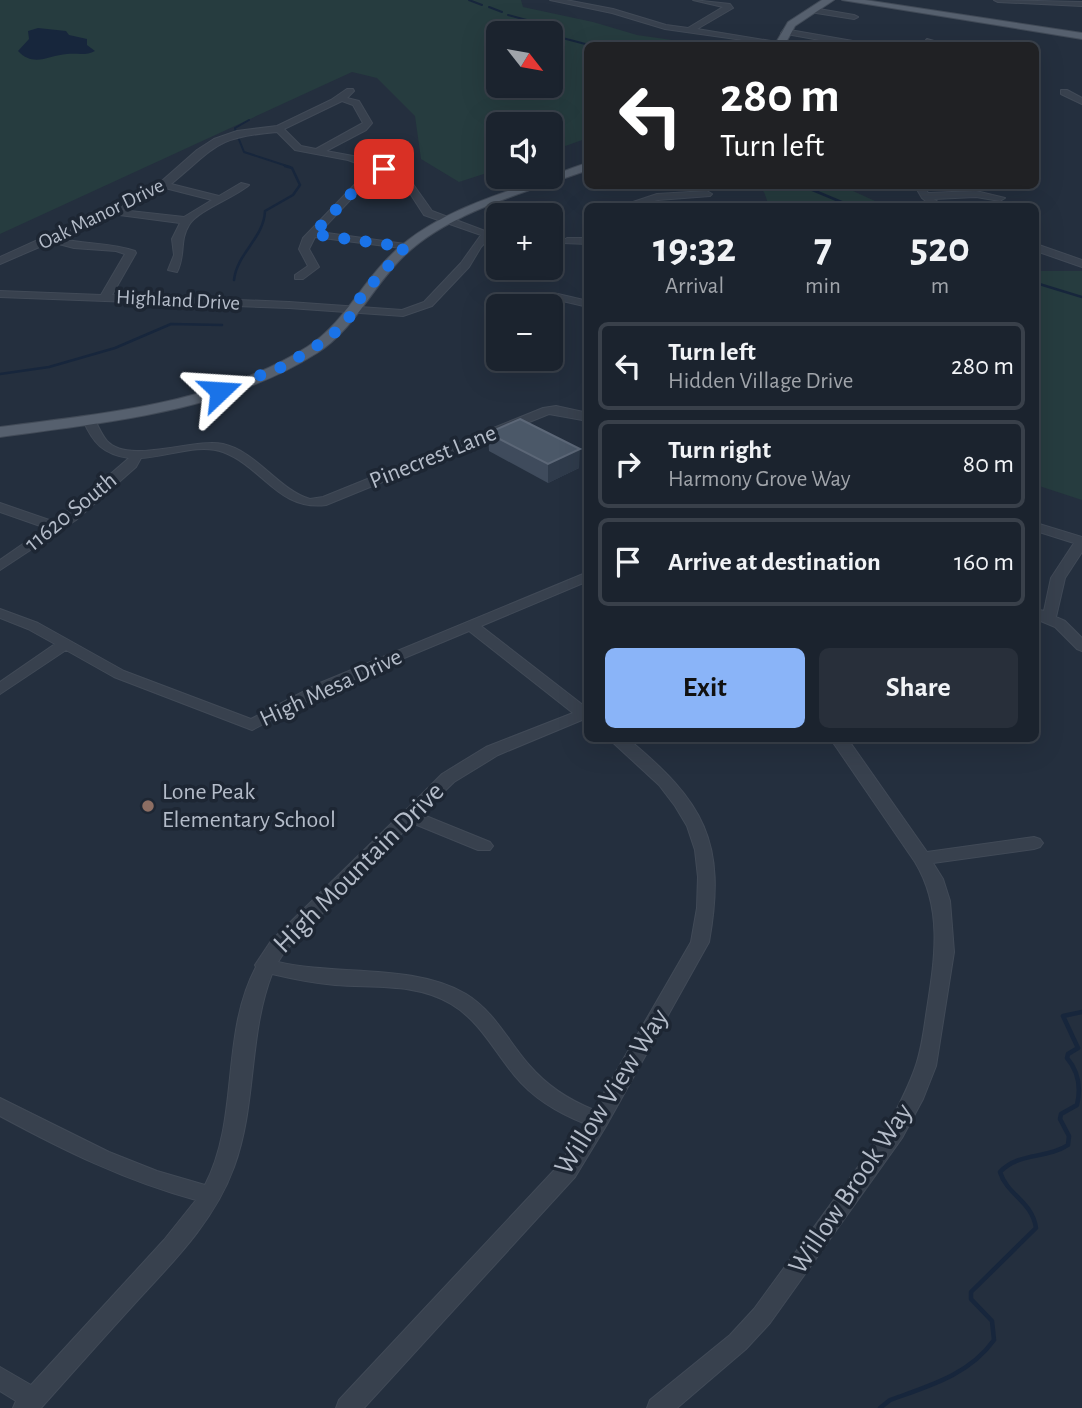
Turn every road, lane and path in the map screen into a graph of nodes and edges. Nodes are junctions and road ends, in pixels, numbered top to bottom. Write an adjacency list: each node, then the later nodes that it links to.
1 (554, 0): 9 (street)
2 (696, 0): 9 (street)
3 (829, 0): 7 (main road)
4 (847, 0): 11 (main road)
5 (998, 0): 6 (street)
6 (1077, 3)
7 (813, 10): 8 (street); 10 (main road)
8 (854, 17)
9 (690, 30): 12 (street)
10 (784, 31): 13 (main road); 14 (street)
11 (1082, 36)
12 (766, 42)
13 (780, 42)
14 (847, 42)
15 (351, 89): 17 (street)
16 (1064, 92): 18 (street)
17 (342, 99): 19 (street); 20 (street)
18 (1082, 101)
19 (279, 130): 20 (street); 23 (street, Oak Manor Drive)
20 (315, 153): 22 (street)
21 (584, 168): 34 (main road)
22 (384, 169): 34 (street); 35 (street)
23 (164, 185): 29 (street); 32 (street, Oak Manor Drive)
24 (244, 185): 29 (street)
25 (922, 189): 27 (street)
26 (705, 190): 30 (street)
27 (925, 196): 28 (street); 31 (street)
28 (1000, 198)
29 (221, 199): 33 (street)
30 (636, 203)
31 (934, 203)
32 (112, 211): 33 (street); 36 (street, Oak Manor Drive)
33 (186, 219): 43 (street)
34 (450, 220): 39 (main road); 49 (street, Highland Drive)
35 (313, 234): 39 (street); 44 (street)
36 (52, 239): 41 (street, Oak Manor Drive); 46 (street)
37 (584, 240): 38 (street)
38 (568, 242)
39 (405, 247): 49 (main road)
40 (1039, 248): 42 (street)
41 (0, 261)
42 (1082, 264)
43 (173, 270)
44 (299, 276)
45 (0, 294): 46 (street, Highland Drive)
46 (105, 297): 49 (street, Highland Drive)
47 (563, 298): 48 (street)
48 (584, 303)
49 (355, 310): 51 (main road)
50 (584, 416): 53 (street, Pinecrest Lane)
51 (89, 420): 52 (main road); 53 (street)
52 (0, 432)
53 (138, 454): 55 (street, 11620 South)
54 (0, 507): 55 (street)
55 (58, 527): 58 (street, 11620 South)
56 (1039, 528): 57 (street)
57 (1082, 541): 61 (street)
58 (0, 566)
59 (584, 578): 62 (street, High Mesa Drive)
60 (0, 613): 63 (street, High Mesa Drive)
61 (1043, 615): 64 (street)
62 (471, 626): 63 (street, High Mesa Drive); 66 (street)
63 (65, 644): 65 (street)
64 (1082, 646)
65 (0, 689)
66 (584, 713)
67 (584, 716): 70 (street, High Mountain Drive)
68 (621, 742): 76 (street, Willow View Way)
69 (841, 742): 73 (street, Willow Brook Way)
70 (407, 815): 72 (street); 74 (street, High Mountain Drive)
71 (1034, 843): 73 (street)
72 (484, 846)
73 (922, 859): 81 (street, Willow Brook Way)
74 (264, 965): 76 (street); 77 (street, High Mountain Drive)
75 (0, 1105): 77 (street)
76 (599, 1120): 80 (street, Willow View Way)
77 (210, 1195): 79 (street, High Mountain Drive)
78 (0, 1378): 79 (street)
79 (29, 1404)
80 (348, 1408)
81 (659, 1408)

